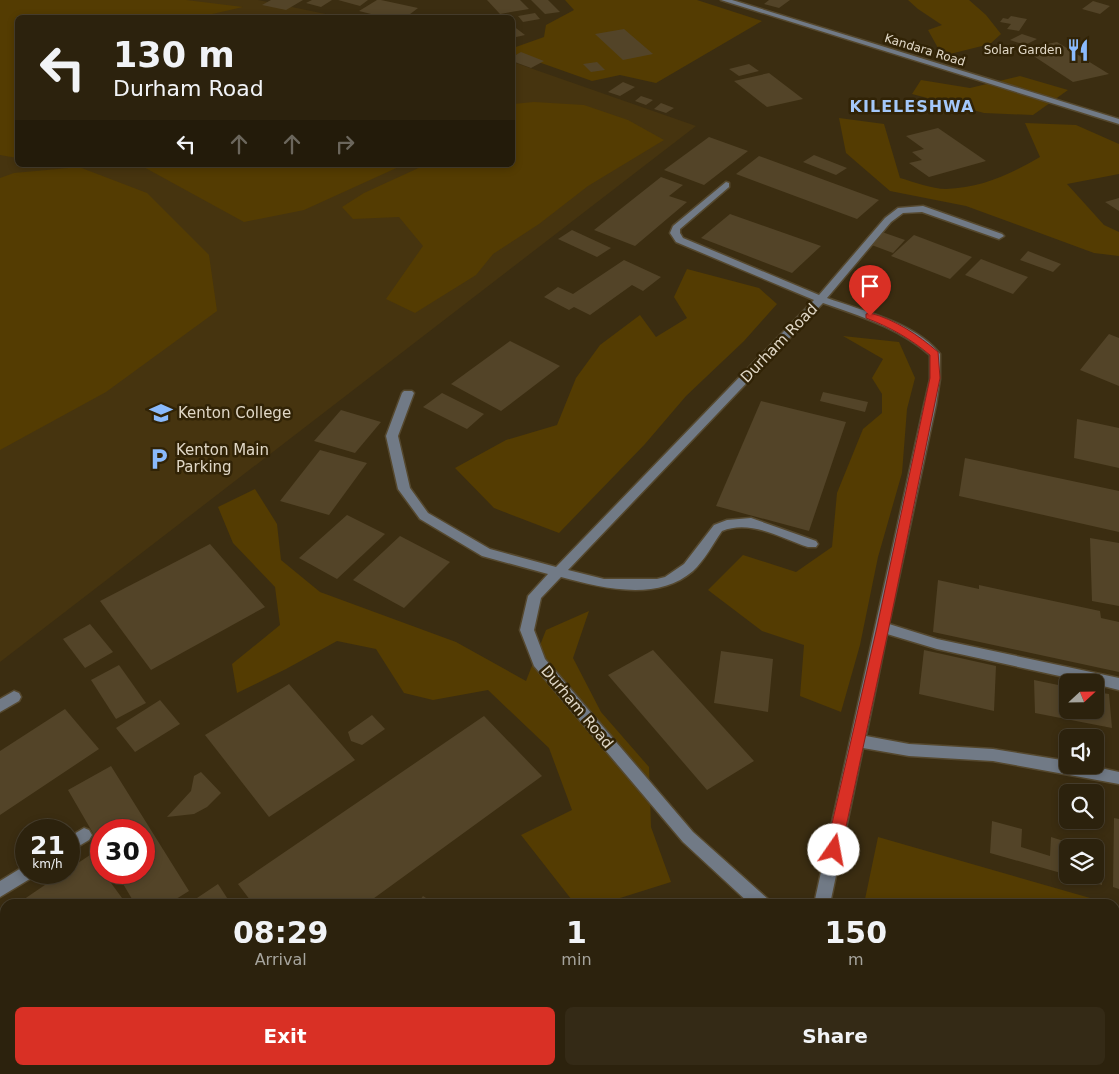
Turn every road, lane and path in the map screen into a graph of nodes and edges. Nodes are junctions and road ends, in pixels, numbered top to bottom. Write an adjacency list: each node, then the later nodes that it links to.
1 (725, 0): 2 (street, Kandara Road)
2 (1119, 122)
3 (726, 185): 5 (street)
4 (999, 236): 5 (street)
5 (821, 299): 8 (street, Durham Road); 9 (street, Durham Road)
6 (408, 393): 8 (street)
7 (812, 544): 8 (street)
8 (559, 572): 19 (street, Durham Road)
9 (883, 627): 10 (street); 13 (street, Durham Road)
10 (1119, 684)
11 (14, 697): 12 (street)
12 (0, 706)
13 (857, 741): 14 (street); 20 (street, Durham Road)
14 (1119, 778)
15 (84, 835): 16 (street)
16 (80, 838)
17 (15, 880): 18 (street)
18 (0, 890)
19 (756, 899)
20 (823, 899)

